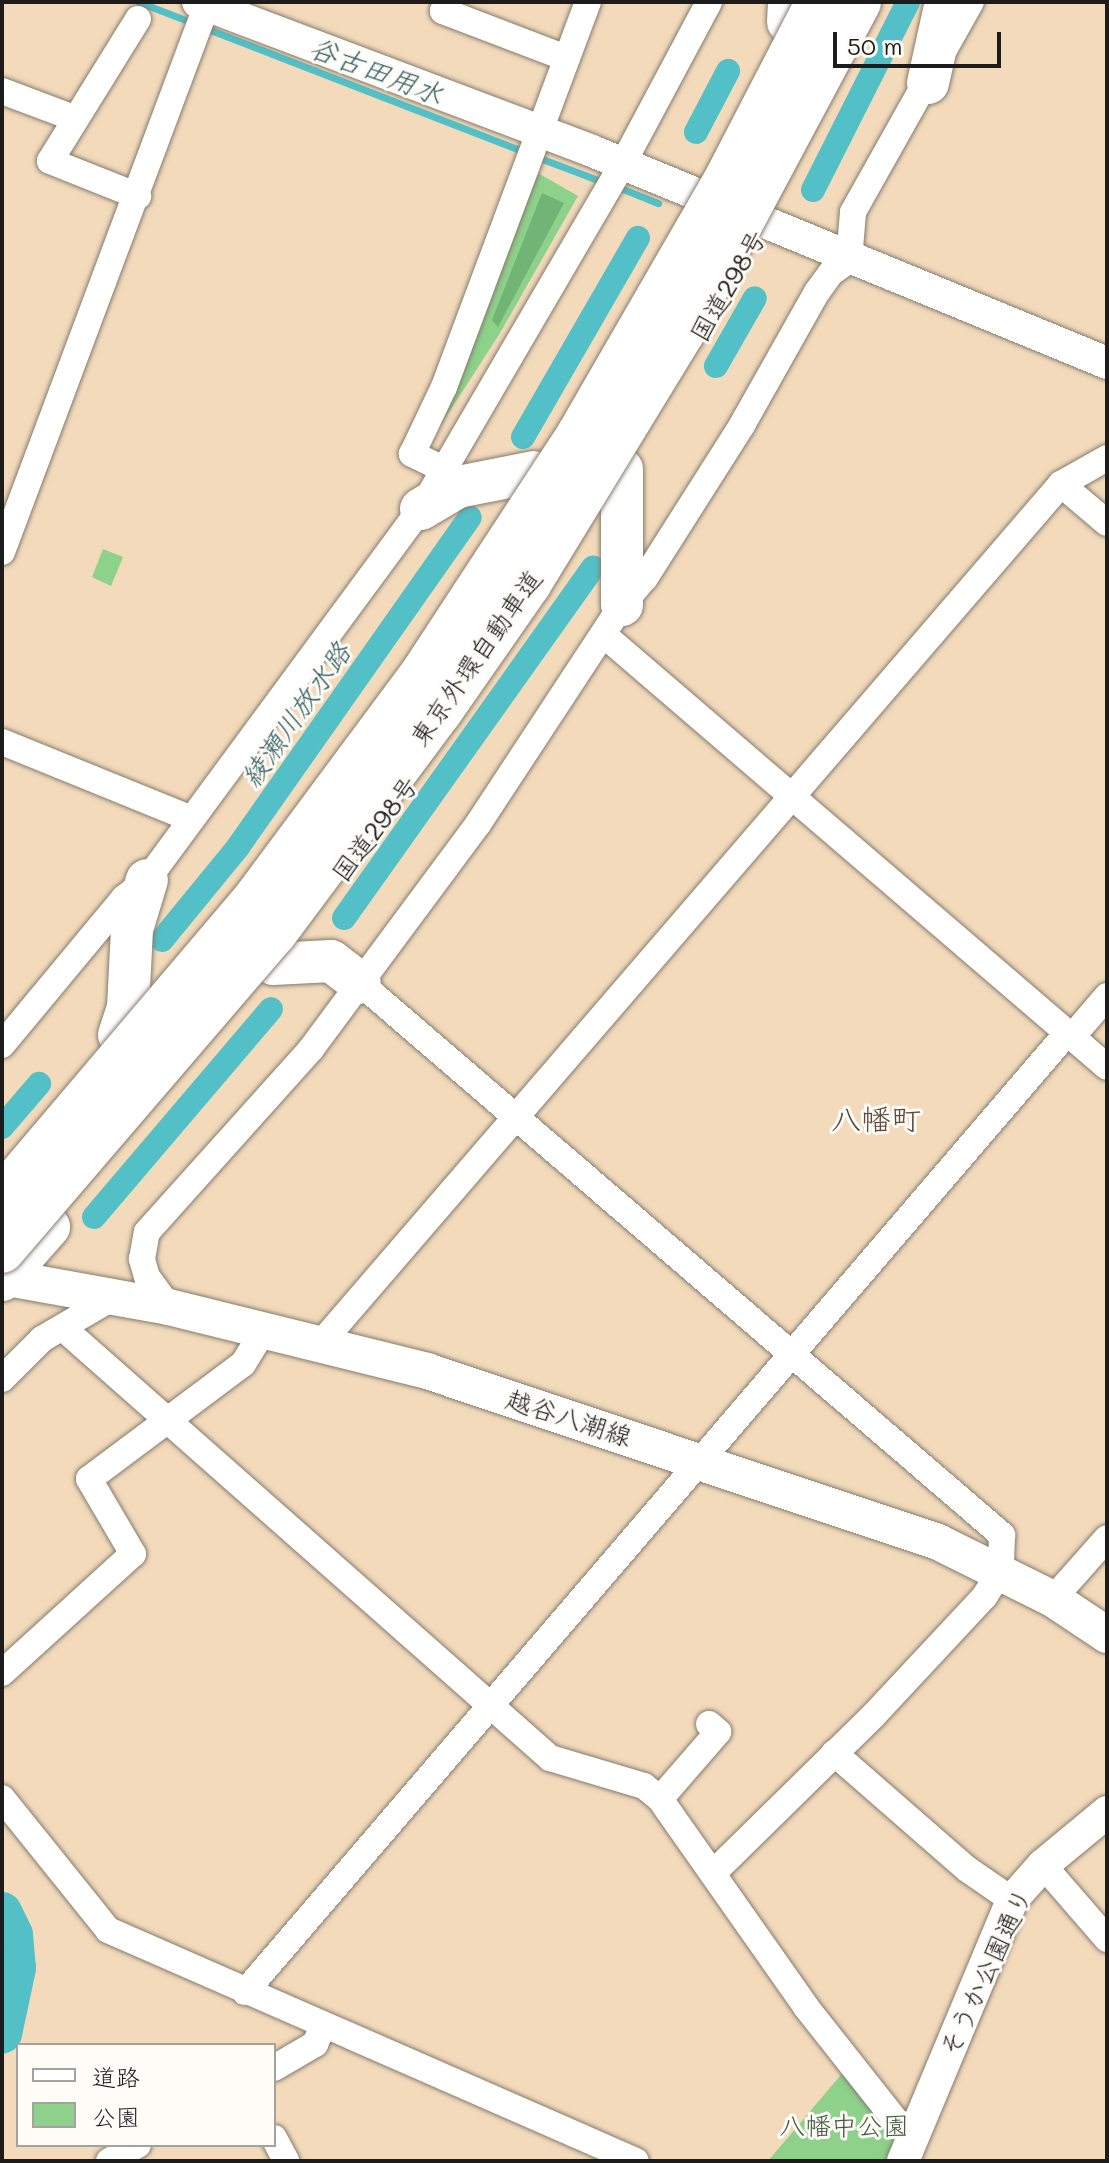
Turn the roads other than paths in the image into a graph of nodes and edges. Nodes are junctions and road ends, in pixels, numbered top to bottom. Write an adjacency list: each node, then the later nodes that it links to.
1 (447, 2): 11 (street)
2 (588, 2): 11 (street)
3 (709, 2): 16 (street)
4 (859, 2): 46 (highway, 東京外環自動車道, bridge)
5 (880, 2): 19 (highway, 国道298号)
6 (946, 2): 12 (highway)
7 (971, 2): 12 (street)
8 (204, 3): 15 (street); 17 (street)
9 (798, 7): 18 (highway); 45 (highway, 東京外環自動車道, bridge)
10 (138, 19): 14 (street)
11 (566, 58): 15 (street)
12 (928, 83): 20 (street)
13 (2, 91): 14 (street)
14 (74, 118): 17 (street)
15 (540, 132): 16 (street); 24 (street)
16 (621, 167): 18 (street); 24 (street)
17 (138, 196): 28 (street)
18 (694, 196): 19 (street); 25 (highway)
19 (764, 225): 20 (street); 23 (highway, 国道298号)
20 (849, 260): 21 (street); 31 (street)
21 (1107, 363)
22 (1107, 458): 26 (street)
23 (622, 469): 31 (highway); 36 (highway, 国道298号)
24 (445, 470): 27 (street)
25 (534, 472): 27 (highway); 39 (highway)
26 (1061, 484): 29 (street); 33 (street)
27 (421, 509): 34 (street)
28 (9, 511): 30 (street)
29 (1107, 523)
30 (2, 552)
31 (613, 620): 33 (street); 37 (street)
32 (2, 742): 34 (street)
33 (791, 797): 40 (street); 43 (street)
34 (189, 818): 35 (street)
35 (147, 880): 39 (highway); 41 (street)
36 (273, 964): 37 (highway); 46 (highway, 国道298号)
37 (360, 983): 43 (street); 48 (street)
38 (1107, 996): 40 (street)
39 (119, 1035): 44 (highway)
40 (1069, 1035): 42 (street); 52 (street)
41 (2, 1045)
42 (1107, 1067)
43 (516, 1114): 51 (street); 52 (street)
44 (2, 1170)
45 (2, 1197)
46 (3, 1271): 47 (main road, 越谷八潮線)
47 (117, 1295): 48 (main road, 越谷八潮線); 49 (street)
48 (169, 1307): 50 (main road, 越谷八潮線)
49 (63, 1328): 53 (street); 54 (street)
50 (265, 1328): 51 (main road, 越谷八潮線); 54 (street)
51 (322, 1342): 55 (main road, 越谷八潮線)
52 (792, 1350): 55 (street); 57 (street)
53 (2, 1379)
54 (168, 1422): 60 (street); 61 (street)
55 (696, 1460): 57 (main road, 越谷八潮線); 61 (street)
56 (1107, 1538): 58 (street)
57 (1001, 1571): 58 (main road, 越谷八潮線); 63 (street)
58 (1053, 1599): 59 (main road, 越谷八潮線)
59 (1107, 1635)
60 (2, 1673)
61 (487, 1707): 65 (street); 71 (street)
62 (709, 1724): 65 (street)
63 (834, 1753): 68 (street); 69 (street)
64 (2, 1798): 71 (street)
65 (660, 1799): 68 (street)
66 (1107, 1812): 67 (street, そうか公園通り)
67 (1043, 1865): 69 (street, そうか公園通り); 70 (street)
68 (713, 1873): 74 (street)
69 (1012, 1900): 74 (street, そうか公園通り)
70 (1107, 1939)
71 (245, 1992): 72 (street)
72 (323, 2026): 73 (street); 79 (street)
73 (276, 2067)
74 (916, 2131): 80 (street, そうか公園通り)
75 (276, 2142): 78 (street)
76 (134, 2147): 77 (street)
77 (109, 2161)
78 (286, 2161)
79 (636, 2161)
80 (903, 2161)

